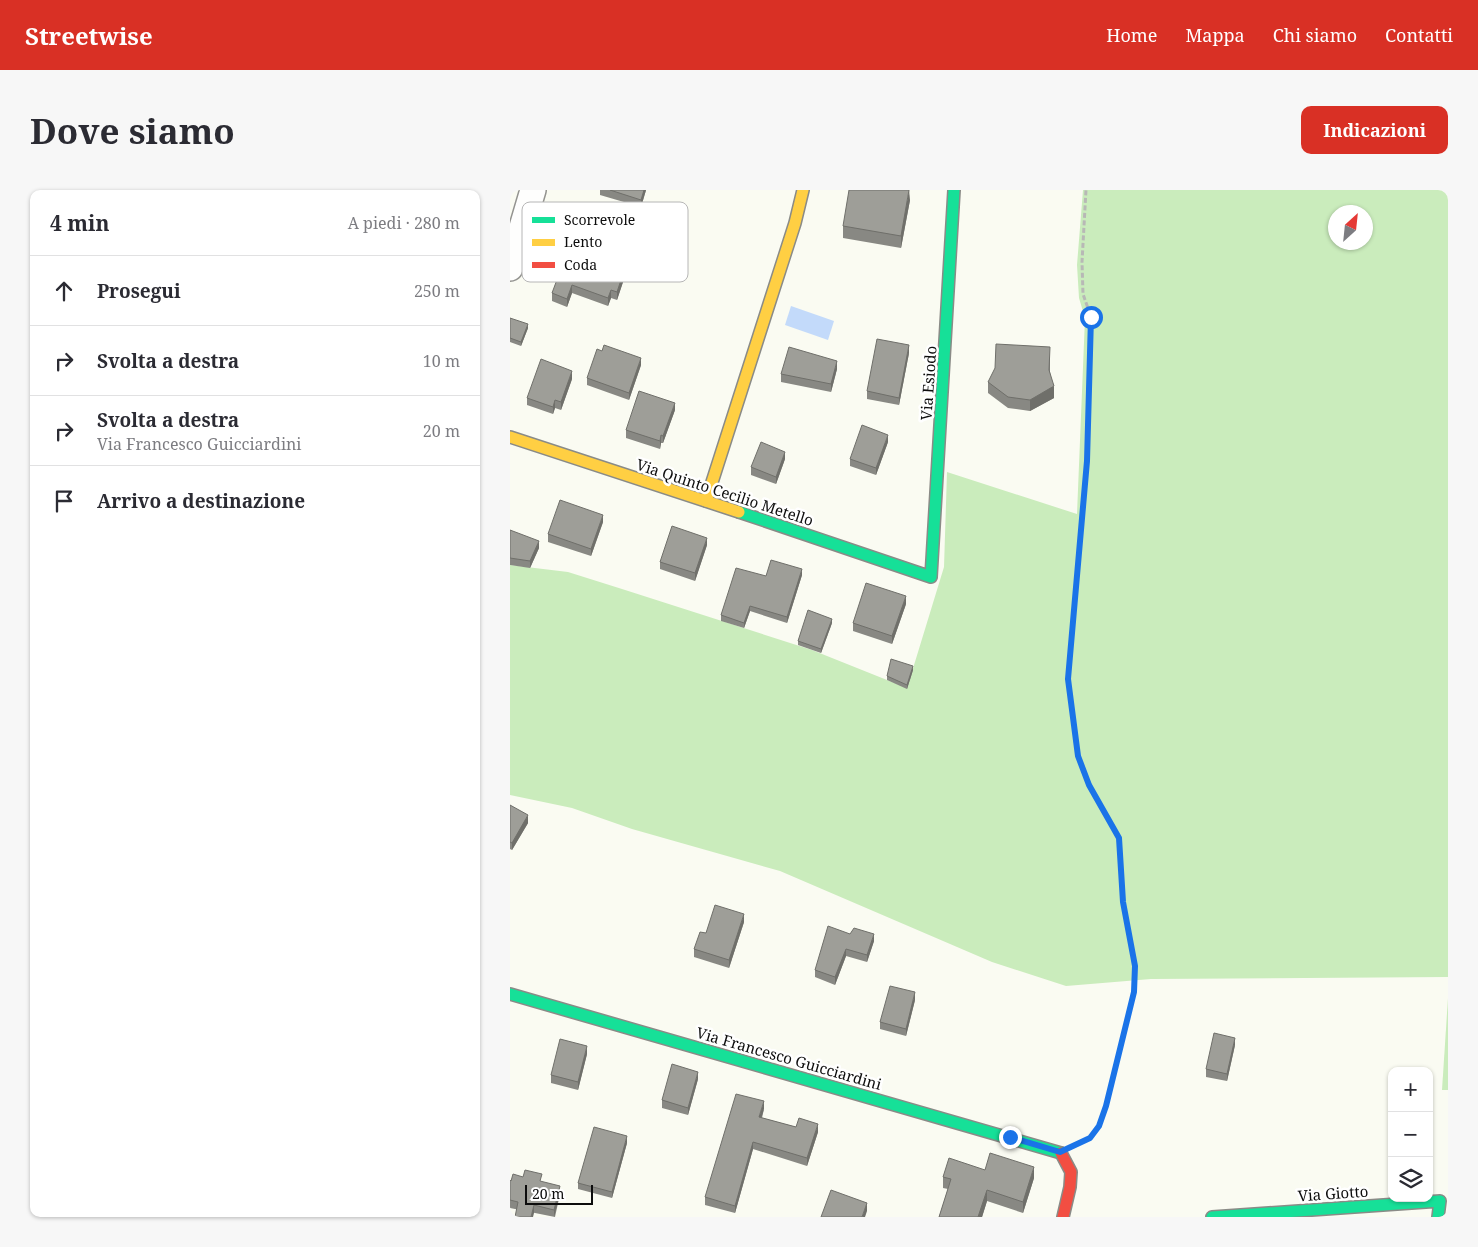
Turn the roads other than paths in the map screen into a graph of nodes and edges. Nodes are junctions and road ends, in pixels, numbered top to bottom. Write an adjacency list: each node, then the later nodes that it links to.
1 (533, 190): 4 (street)
2 (803, 190): 8 (street)
3 (954, 190): 9 (street, Via Esiodo)
4 (529, 202)
5 (522, 227): 6 (street)
6 (510, 268)
7 (510, 438): 8 (street, Via Quinto Cecilio Metello)
8 (706, 501): 9 (street, Via Quinto Cecilio Metello)
9 (931, 577)
10 (510, 994): 11 (street, Via Francesco Guicciardini)
11 (1063, 1217)
12 (1212, 1217): 13 (street, Via Giotto)
13 (1438, 1217)

